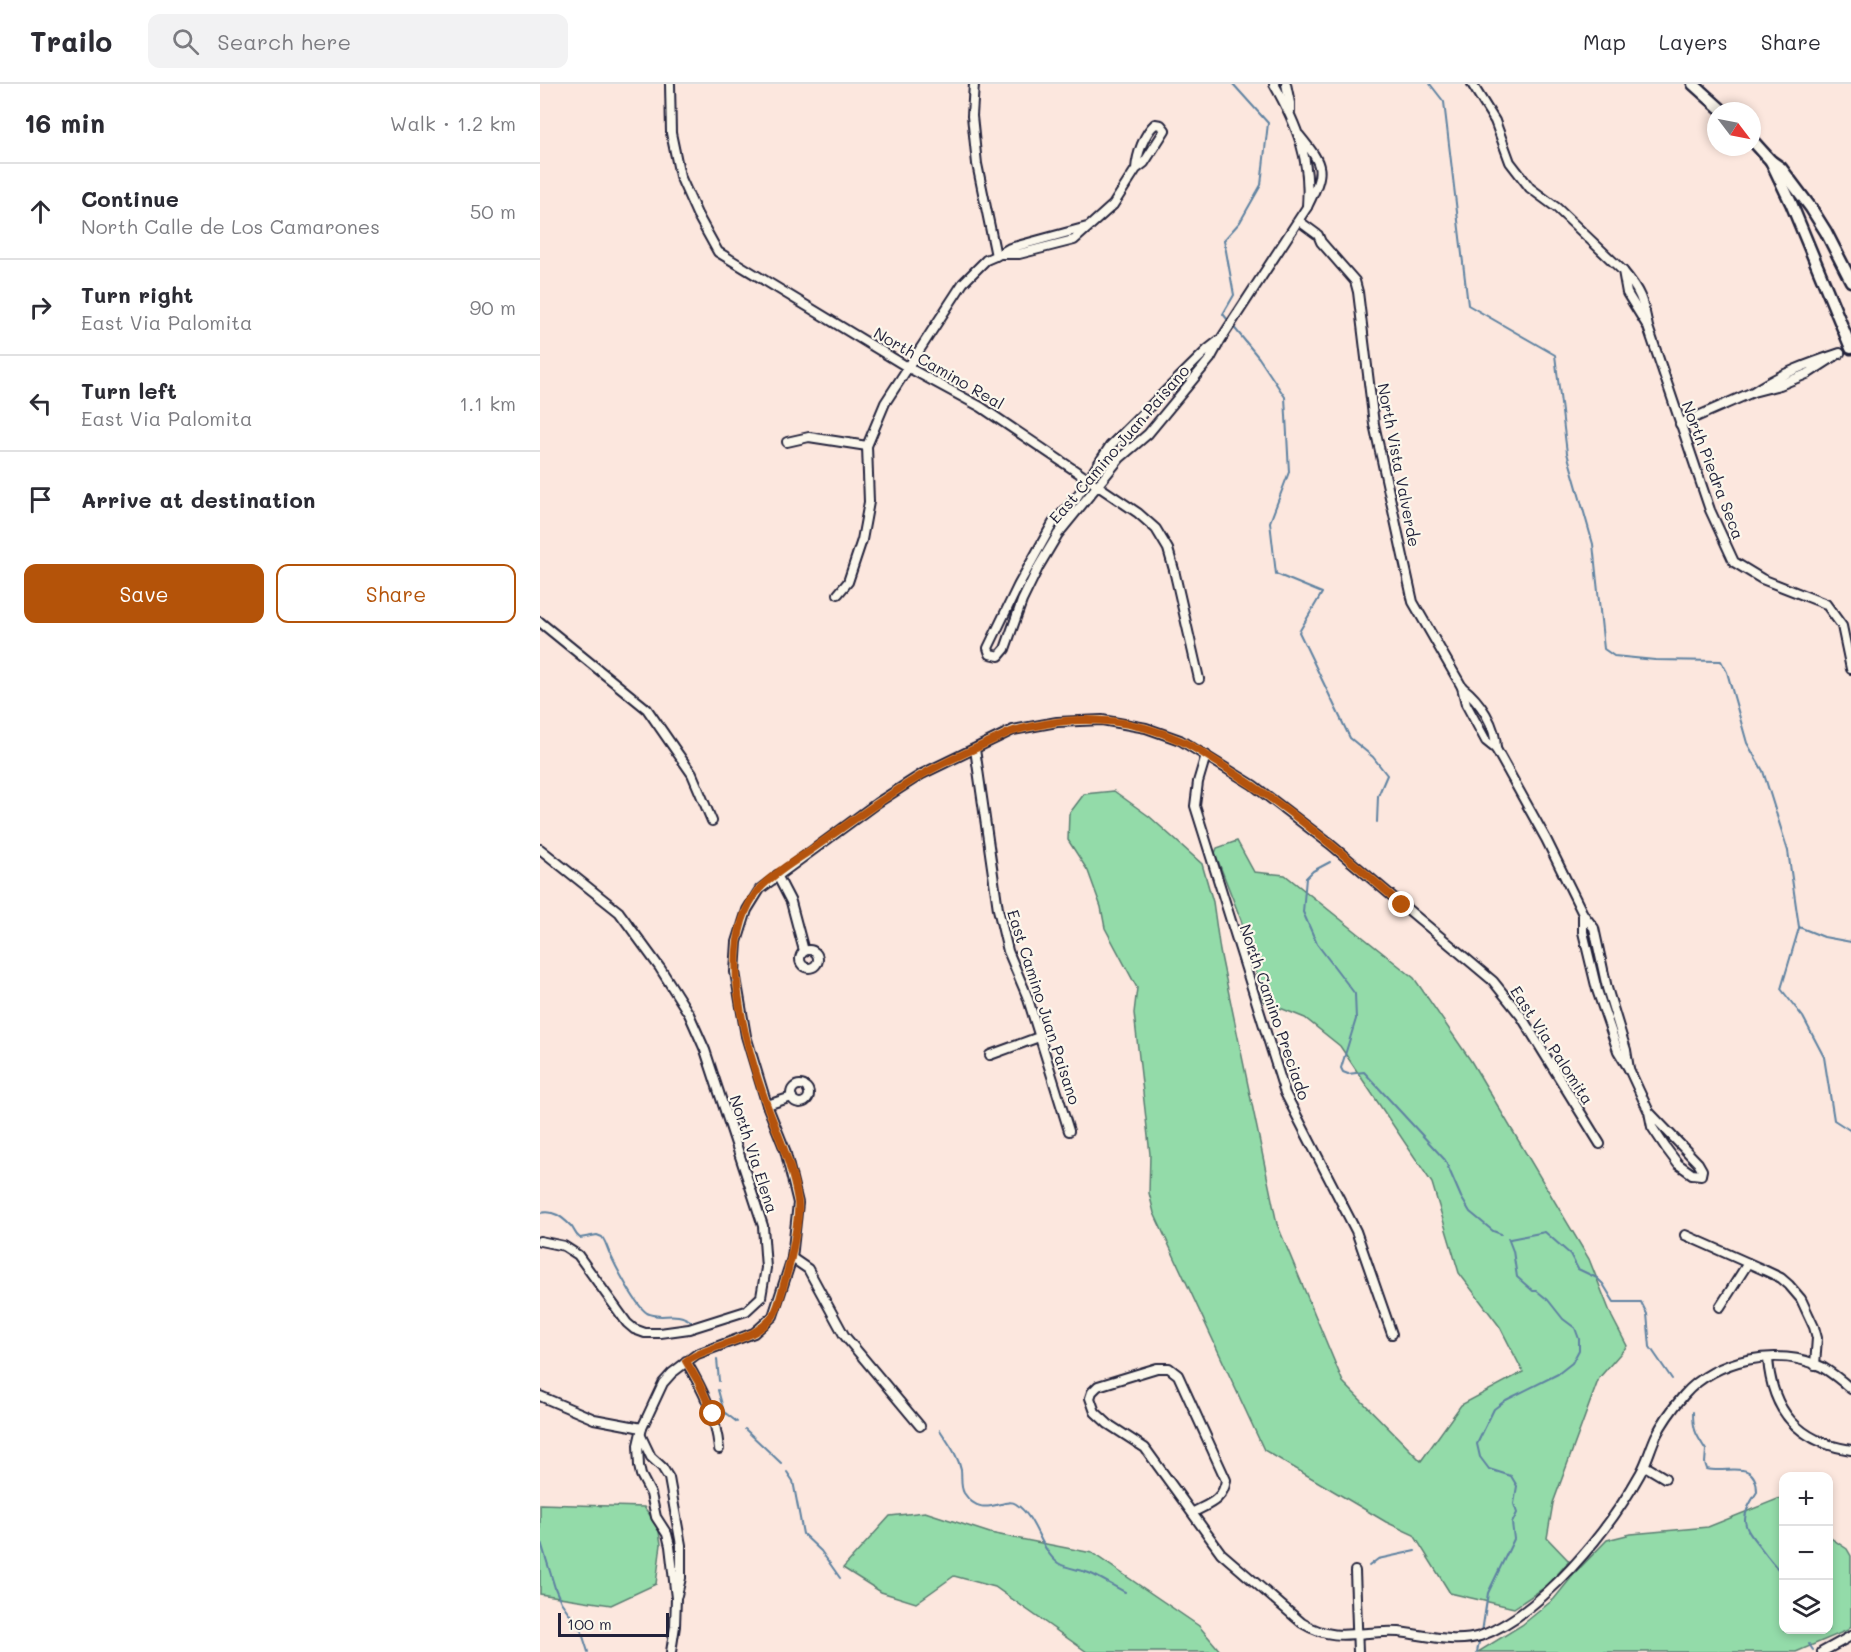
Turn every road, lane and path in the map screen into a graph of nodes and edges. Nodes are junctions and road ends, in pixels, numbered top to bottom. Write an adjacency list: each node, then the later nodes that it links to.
1 (670, 84): 19 (street, North Camino Real)
2 (974, 84): 15 (street)
3 (1274, 84): 8 (street, East Camino Juan Paisano)
4 (1286, 84): 8 (street)
5 (1472, 84): 20 (street, North Piedra Seca)
6 (1693, 84): 7 (main road)
7 (1713, 102)
8 (1290, 113): 9 (street, East Camino Juan Paisano)
9 (1299, 135): 13 (street, East Camino Juan Paisano); 13 (street, East Camino Juan Paisano)
10 (1761, 150): 11 (main road)
11 (1771, 161): 16 (main road); 18 (main road)
12 (1136, 169): 12 (street); 15 (street)
13 (1307, 207): 14 (street, East Camino Juan Paisano)
14 (1299, 221): 17 (street, East Camino Juan Paisano); 39 (street, North Vista Valverde)
15 (998, 255): 19 (street)
16 (1851, 281)
17 (1221, 339): 23 (street, East Camino Juan Paisano); 24 (street, East Camino Juan Paisano)
18 (1851, 349): 20 (street)
19 (909, 368): 22 (street); 23 (street, North Camino Real)
20 (1680, 424): 27 (street, North Piedra Seca)
21 (787, 442): 22 (street)
22 (867, 446): 25 (street)
23 (1088, 478): 24 (street, North Camino Real); 24 (street, East Camino Juan Paisano)
24 (1097, 485): 28 (street, North Camino Real)
25 (838, 594)
26 (540, 622): 31 (street)
27 (1851, 669)
28 (1198, 680)
29 (975, 749): 30 (street, East Via Palomita); 33 (street, East Via Palomita); 35 (street, East Camino Juan Paisano)
30 (1206, 755): 41 (street, East Via Palomita); 47 (street, North Camino Preciado)
31 (712, 821)
32 (540, 849): 43 (street, North Via Elena)
33 (777, 874): 34 (street); 38 (street, East Via Palomita)
34 (804, 951)
35 (1039, 1037): 36 (street); 40 (street, East Camino Juan Paisano)
36 (990, 1055)
37 (792, 1097): 38 (street)
38 (767, 1105): 44 (street, East Via Palomita)
39 (1649, 1112): 39 (street, North Vista Valverde)
40 (1069, 1131)
41 (1600, 1144)
42 (1685, 1235): 45 (street)
43 (540, 1241)
44 (792, 1258): 49 (street, East Via Palomita); 53 (street)
45 (1749, 1263): 46 (street); 50 (street)
46 (1720, 1307)
47 (1392, 1334)
48 (1768, 1359): 50 (street); 56 (street); 57 (street)
49 (686, 1361): 54 (street, East Via Palomita); 55 (street)
50 (1815, 1365): 51 (street)
51 (1851, 1389)
52 (540, 1396): 54 (street)
53 (920, 1426)
54 (641, 1432): 61 (street, East Via Palomita); 61 (street, East Via Palomita)
55 (719, 1449)
56 (1851, 1450)
57 (1645, 1466): 58 (street); 62 (street)
58 (1665, 1478)
59 (1192, 1513): 59 (street); 62 (street)
60 (1355, 1571): 62 (street)
61 (676, 1598): 64 (street, East Via Palomita)
62 (1358, 1633): 65 (street)
63 (1851, 1636): 66 (street)
64 (671, 1652)
65 (1358, 1652)
66 (1822, 1652)

